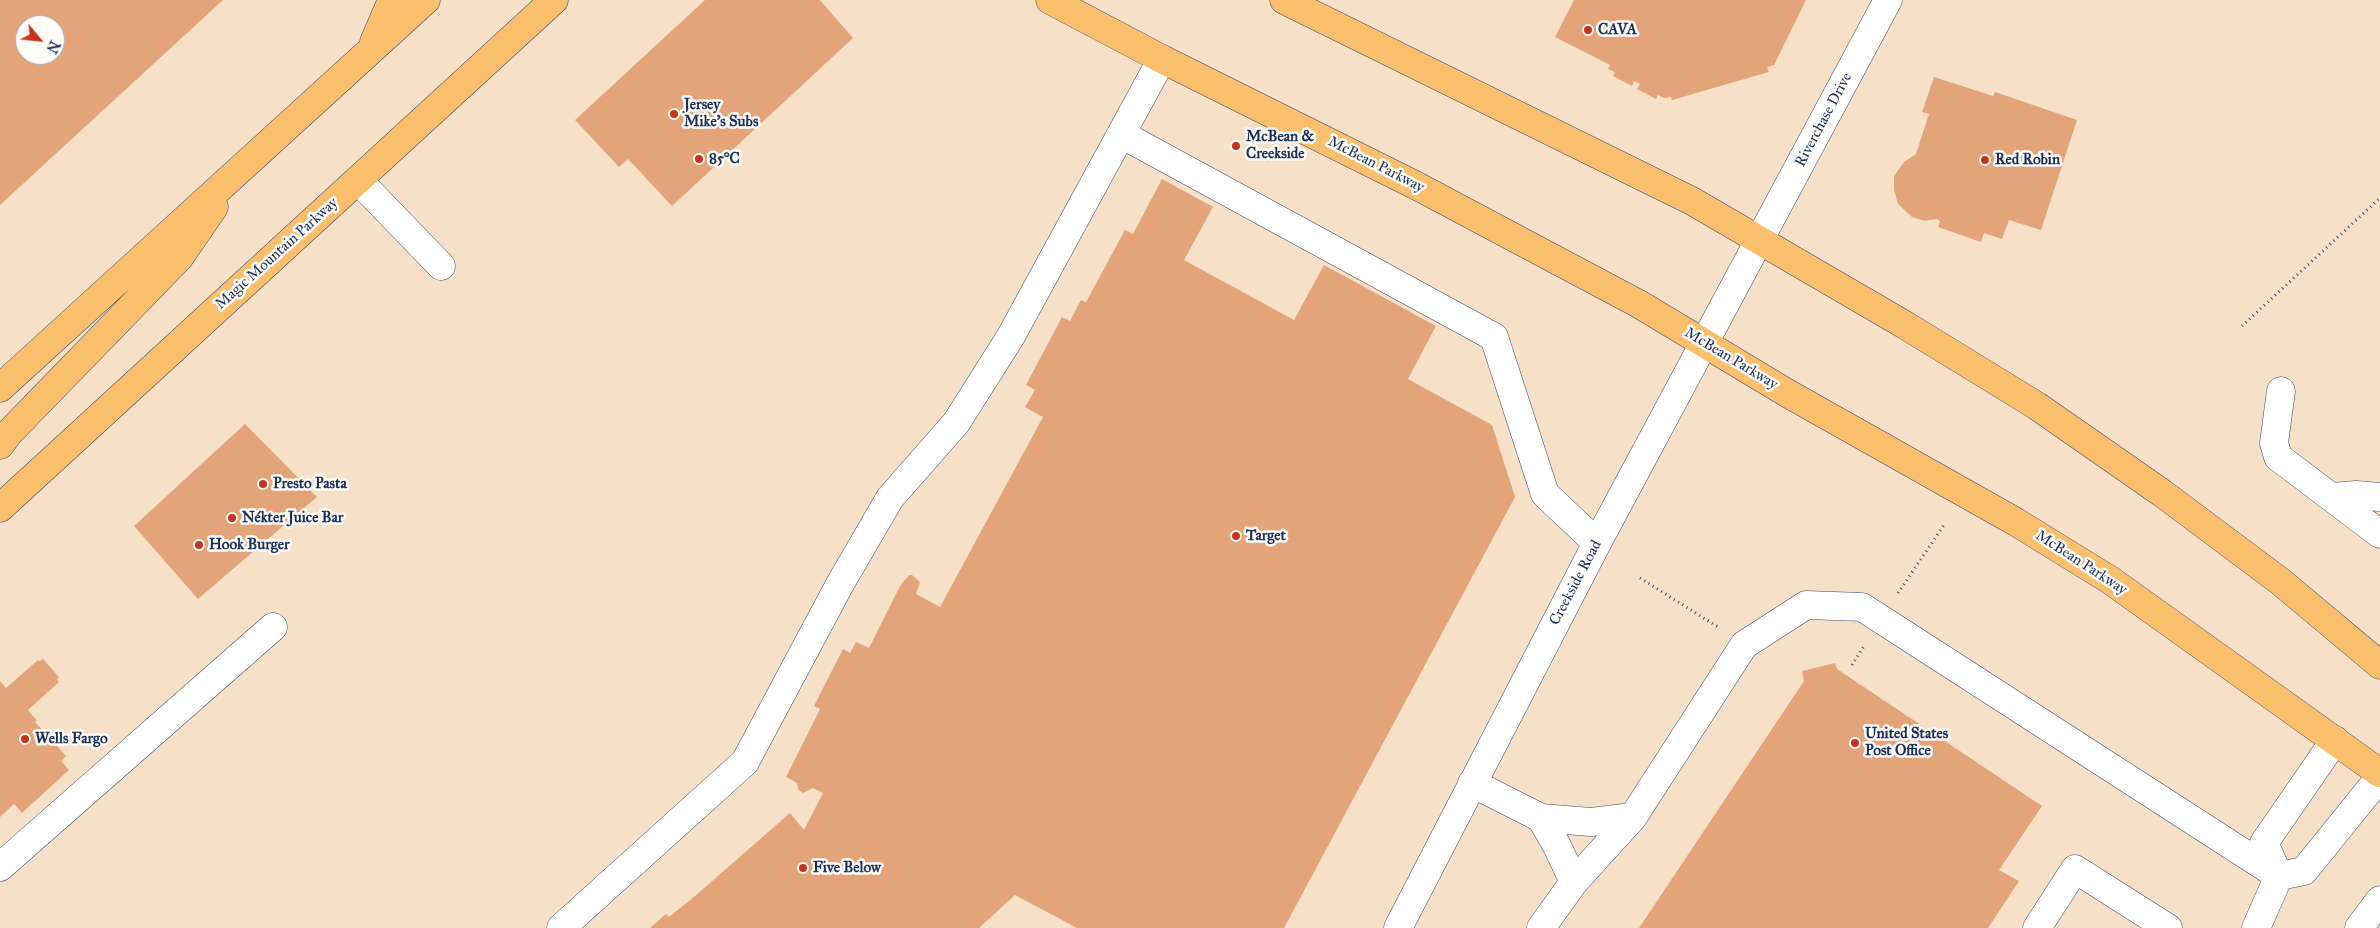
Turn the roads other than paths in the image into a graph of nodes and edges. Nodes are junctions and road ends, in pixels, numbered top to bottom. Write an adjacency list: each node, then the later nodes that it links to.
1 (392, 0): 7 (main road)
2 (426, 0): 7 (main road)
3 (554, 0): 11 (main road, Magic Mountain Parkway)
4 (1050, 0): 8 (main road, McBean Parkway)
5 (1888, 0): 12 (street, Riverchase Drive)
6 (1287, 1): 12 (main road)
7 (371, 50): 10 (main road)
8 (1162, 59): 9 (street); 14 (main road, McBean Parkway)
9 (1121, 134): 22 (street); 34 (street)
10 (240, 168): 15 (main road); 17 (main road)
11 (358, 180): 13 (street); 20 (main road, Magic Mountain Parkway)
12 (1760, 241): 14 (street, Creekside Road); 24 (main road)
13 (442, 266)
14 (1704, 343): 22 (street, Creekside Road); 25 (main road, McBean Parkway)
15 (0, 388)
16 (2281, 391): 18 (street)
17 (0, 445)
18 (2333, 497): 19 (street); 21 (street)
19 (2380, 497)
20 (0, 507)
21 (2380, 534)
22 (1597, 543): 27 (street, Creekside Road)
23 (273, 627): 30 (street)
24 (2380, 665)
25 (2335, 740): 26 (main road, McBean Parkway); 31 (street)
26 (2380, 775): 31 (street)
27 (1472, 783): 29 (street); 35 (street, Creekside Road)
28 (1632, 817): 29 (street); 31 (street); 32 (street)
29 (1541, 818): 32 (street)
30 (0, 867)
31 (2279, 876): 39 (street)
32 (1574, 882): 36 (street)
33 (2380, 900): 40 (street)
34 (561, 928)
35 (1398, 928)
36 (1541, 928)
37 (2037, 928): 38 (street)
38 (2167, 928)
39 (2256, 928)
40 (2359, 928)

